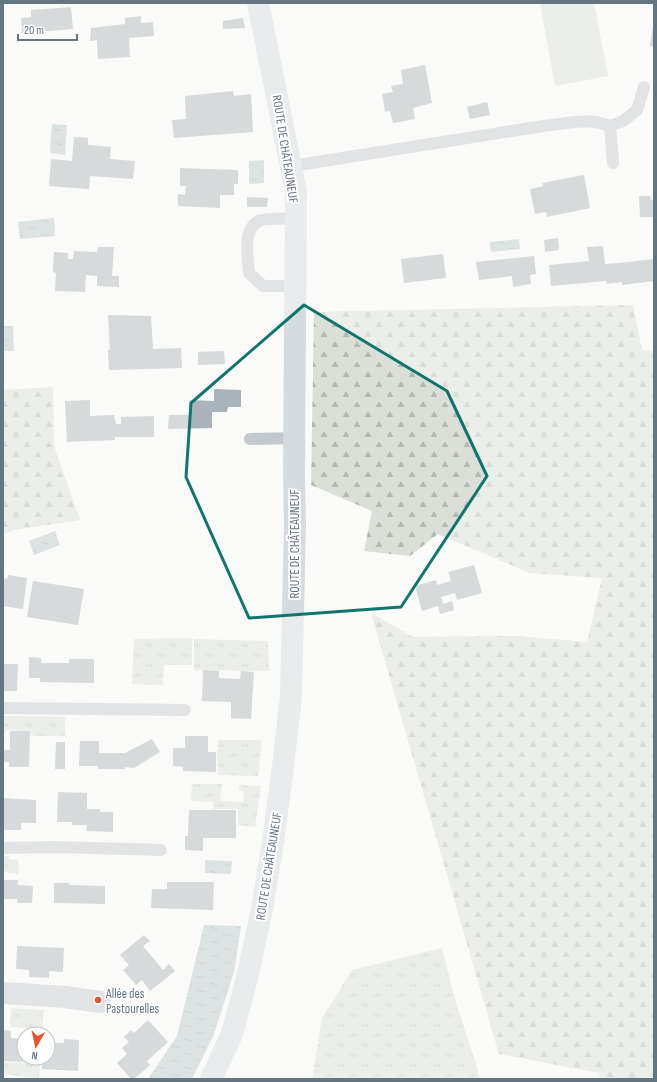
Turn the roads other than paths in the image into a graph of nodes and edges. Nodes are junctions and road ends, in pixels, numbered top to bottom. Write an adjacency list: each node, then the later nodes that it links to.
1 (258, 3): 5 (main road, ROUTE DE CHÂTEAUNEUF)
2 (644, 87): 3 (lane)
3 (610, 126): 4 (lane); 5 (lane)
4 (613, 163)
5 (292, 166): 6 (main road, ROUTE DE CHÂTEAUNEUF)
6 (296, 218): 7 (main road, ROUTE DE CHÂTEAUNEUF); 7 (lane)
7 (296, 286): 8 (main road, ROUTE DE CHÂTEAUNEUF)
8 (295, 438): 9 (lane); 16 (main road, ROUTE DE CHÂTEAUNEUF)
9 (250, 439)
10 (3, 708): 11 (lane)
11 (185, 710)
12 (3, 848): 13 (lane)
13 (161, 850)
14 (3, 994): 15 (street)
15 (100, 1002)
16 (211, 1079)

